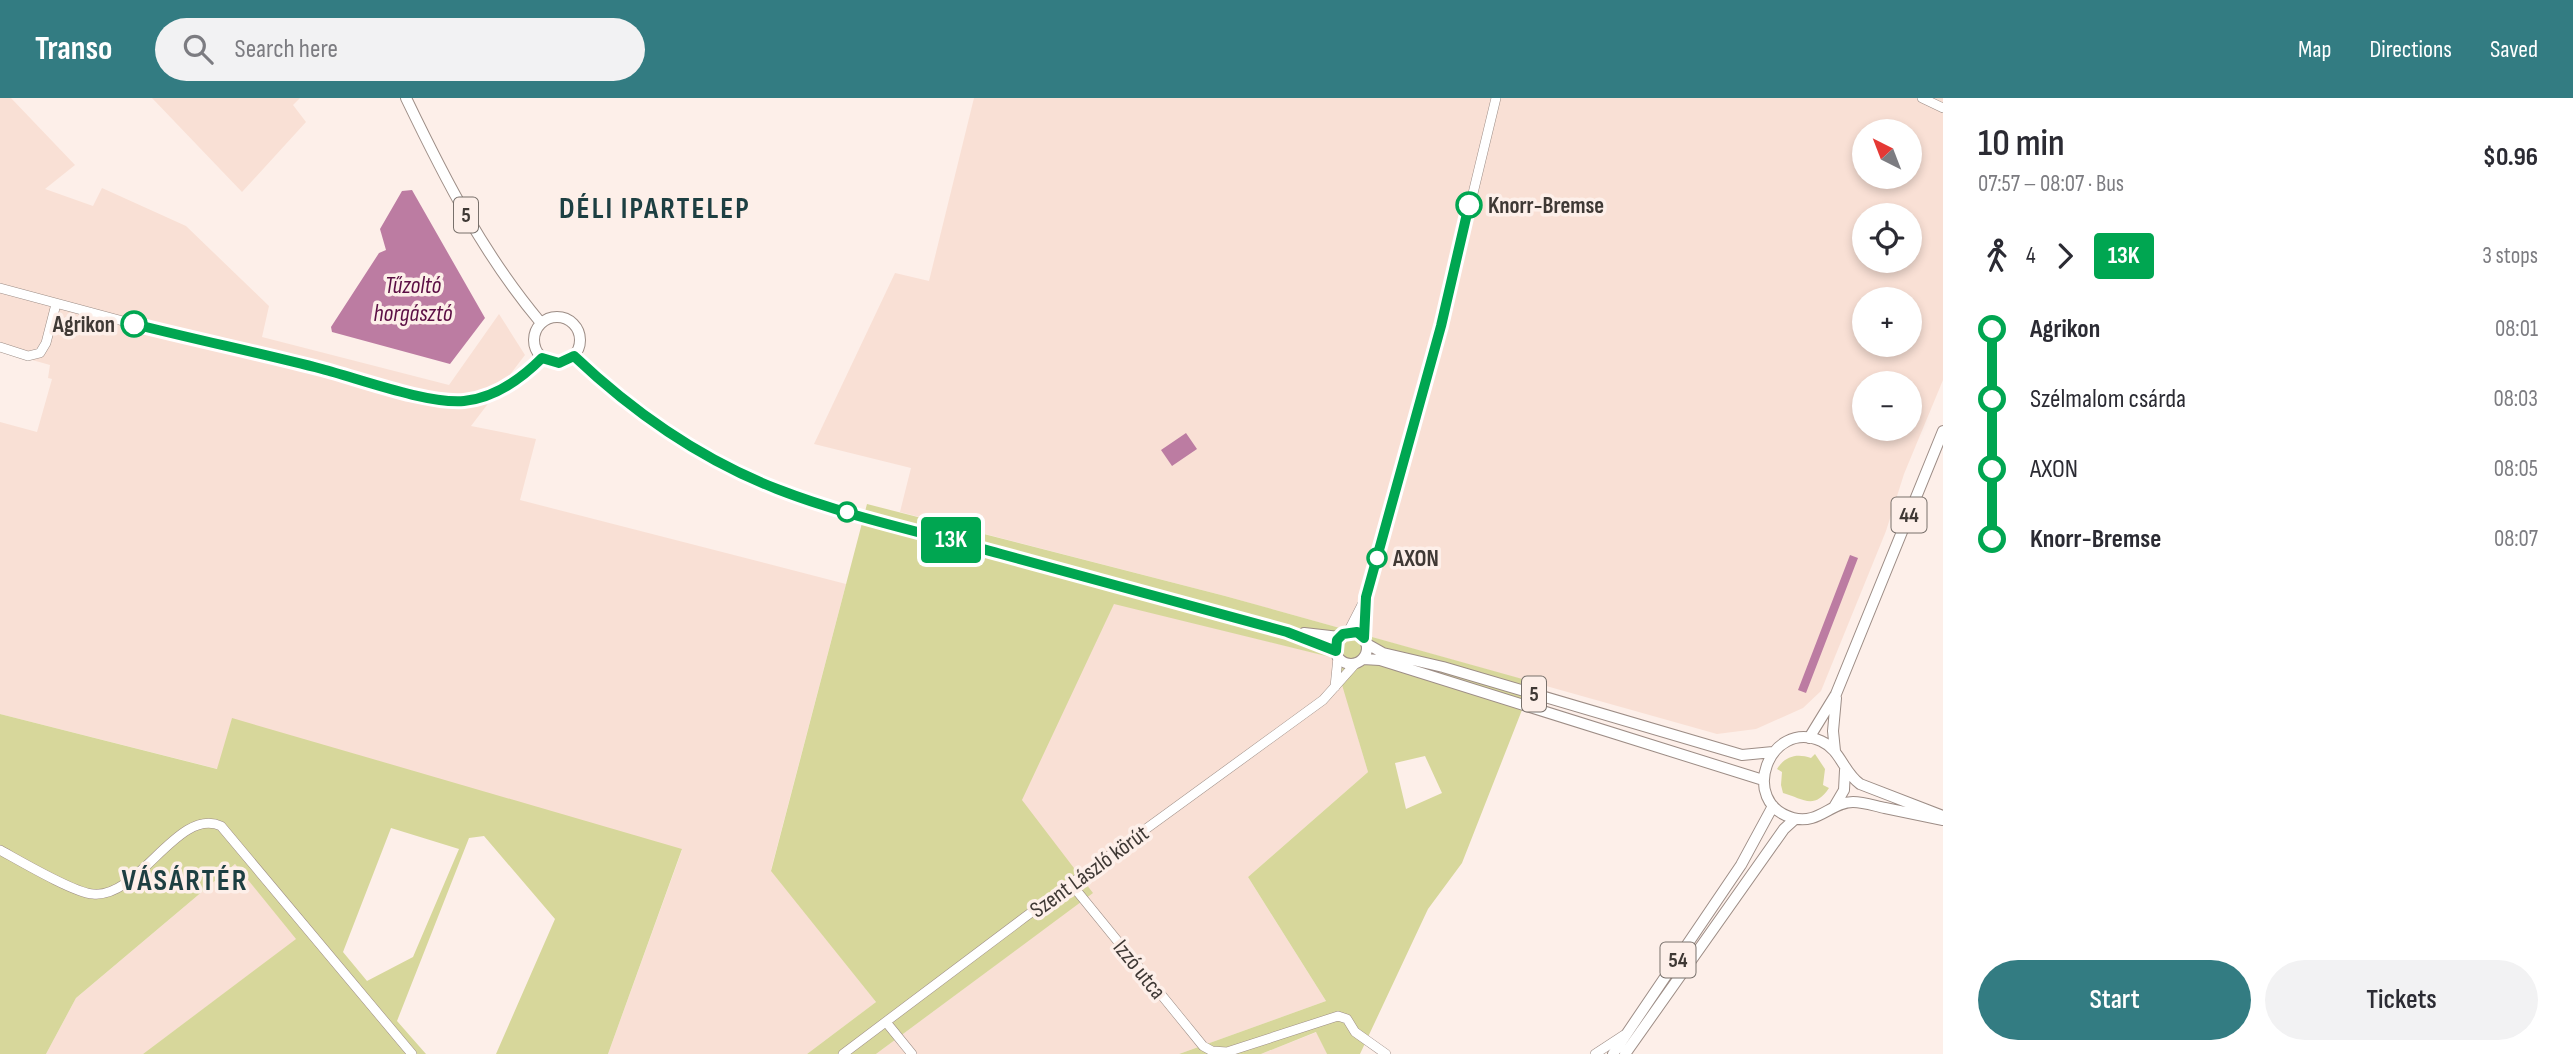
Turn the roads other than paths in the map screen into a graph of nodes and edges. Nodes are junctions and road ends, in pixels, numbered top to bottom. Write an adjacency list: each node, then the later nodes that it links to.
1 (406, 98): 7 (main road, 5)
2 (1496, 98): 12 (street)
3 (1922, 98): 4 (street)
4 (1943, 108)
5 (0, 288): 6 (street)
6 (56, 304): 8 (street); 10 (street)
7 (541, 323): 9 (main road); 10 (main road)
8 (0, 347)
9 (574, 356): 10 (main road); 13 (main road, 5)
10 (542, 358)
11 (1943, 431): 19 (main road, 44)
12 (1366, 597): 14 (street); 15 (street)
13 (1287, 632): 14 (main road, 5); 16 (main road, 5)
14 (1344, 634): 15 (main road, 5); 16 (main road)
15 (1366, 641): 17 (main road); 22 (main road, 5)
16 (1337, 654): 17 (main road, 5); 18 (street)
17 (1359, 661): 18 (street, Szent László körút); 24 (main road, 5)
18 (1335, 689): 30 (street, Szent László körút)
19 (1836, 694): 20 (main road, 44); 21 (main road, 44)
20 (1809, 738): 21 (main road); 22 (main road, 5)
21 (1835, 751): 23 (main road)
22 (1773, 752): 24 (main road)
23 (1844, 768): 26 (main road); 27 (main road)
24 (1763, 780): 25 (main road)
25 (1773, 806): 28 (main road); 32 (main road, 54)
26 (1832, 809): 27 (main road); 28 (main road)
27 (1943, 818)
28 (1795, 819): 39 (main road, 54)
29 (0, 850): 33 (street)
30 (1072, 884): 31 (street, Szent László körút); 36 (street, Izzó utca)
31 (886, 1022): 34 (street, Szent László körút); 35 (street)
32 (1629, 1032): 37 (street); 38 (main road, 54)
33 (412, 1054)
34 (843, 1054)
35 (912, 1054)
36 (1386, 1054)
37 (1595, 1054)
38 (1613, 1054)
39 (1625, 1054)

